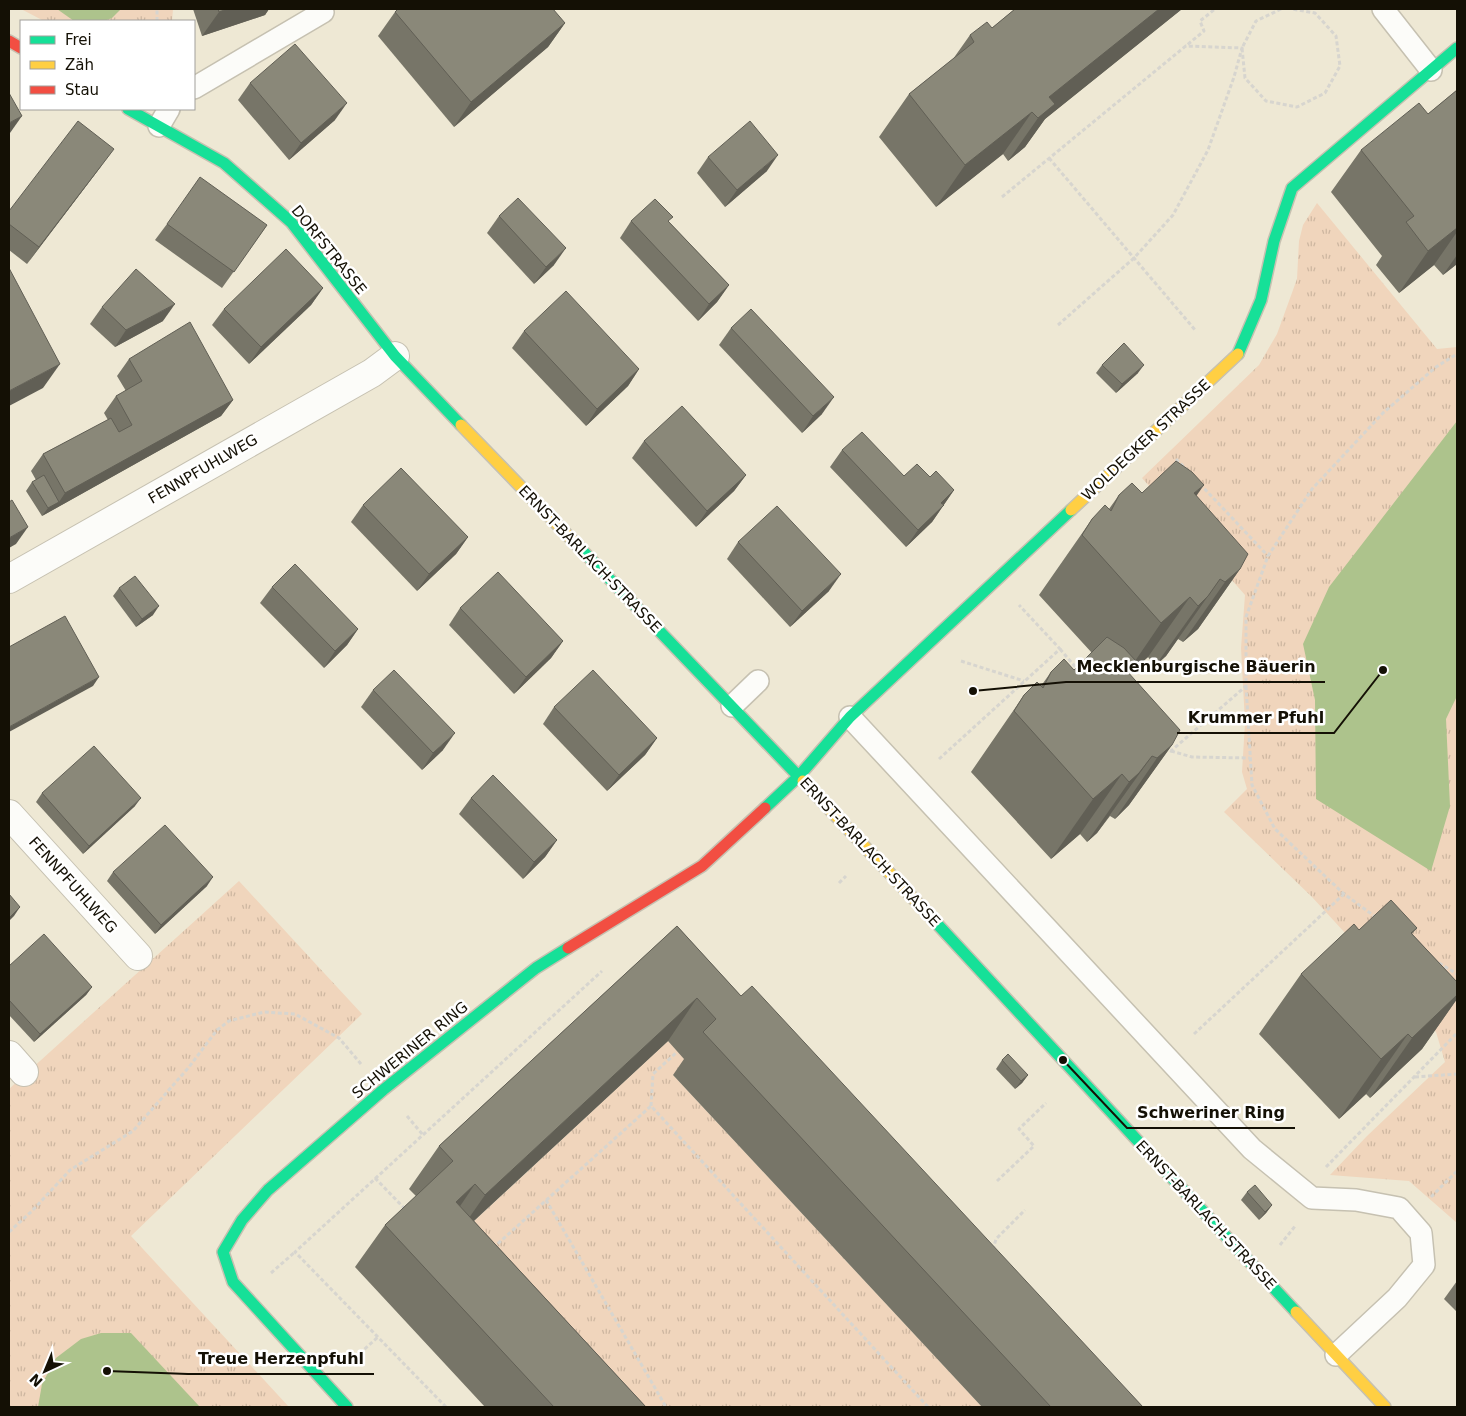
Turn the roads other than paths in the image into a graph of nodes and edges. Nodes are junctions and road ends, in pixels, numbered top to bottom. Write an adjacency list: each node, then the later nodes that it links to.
1 (321, 9): 7 (lane)
2 (1383, 9): 6 (lane)
3 (9, 41): 4 (street)
4 (20, 47)
5 (1457, 48): 6 (street, WOLDEGKER STRASSE)
6 (1430, 70): 14 (street, WOLDEGKER STRASSE)
7 (195, 87)
8 (132, 110): 9 (street, DORFSTRASSE)
9 (164, 118): 10 (street, DORFSTRASSE)
10 (395, 356): 11 (street, FENNPFUHLWEG); 13 (street, ERNST-BARLACH-STRASSE)
11 (9, 579)
12 (758, 681): 13 (lane)
13 (732, 706): 15 (street, ERNST-BARLACH-STRASSE)
14 (850, 716): 15 (street, WOLDEGKER STRASSE); 18 (lane)
15 (799, 776): 18 (street, ERNST-BARLACH-STRASSE); 19 (street, SCHWERINER RING)
16 (9, 814): 17 (street, FENNPFUHLWEG)
17 (138, 956)
18 (1336, 1355): 20 (street, ERNST-BARLACH-STRASSE)
19 (347, 1407)
20 (1386, 1407)

